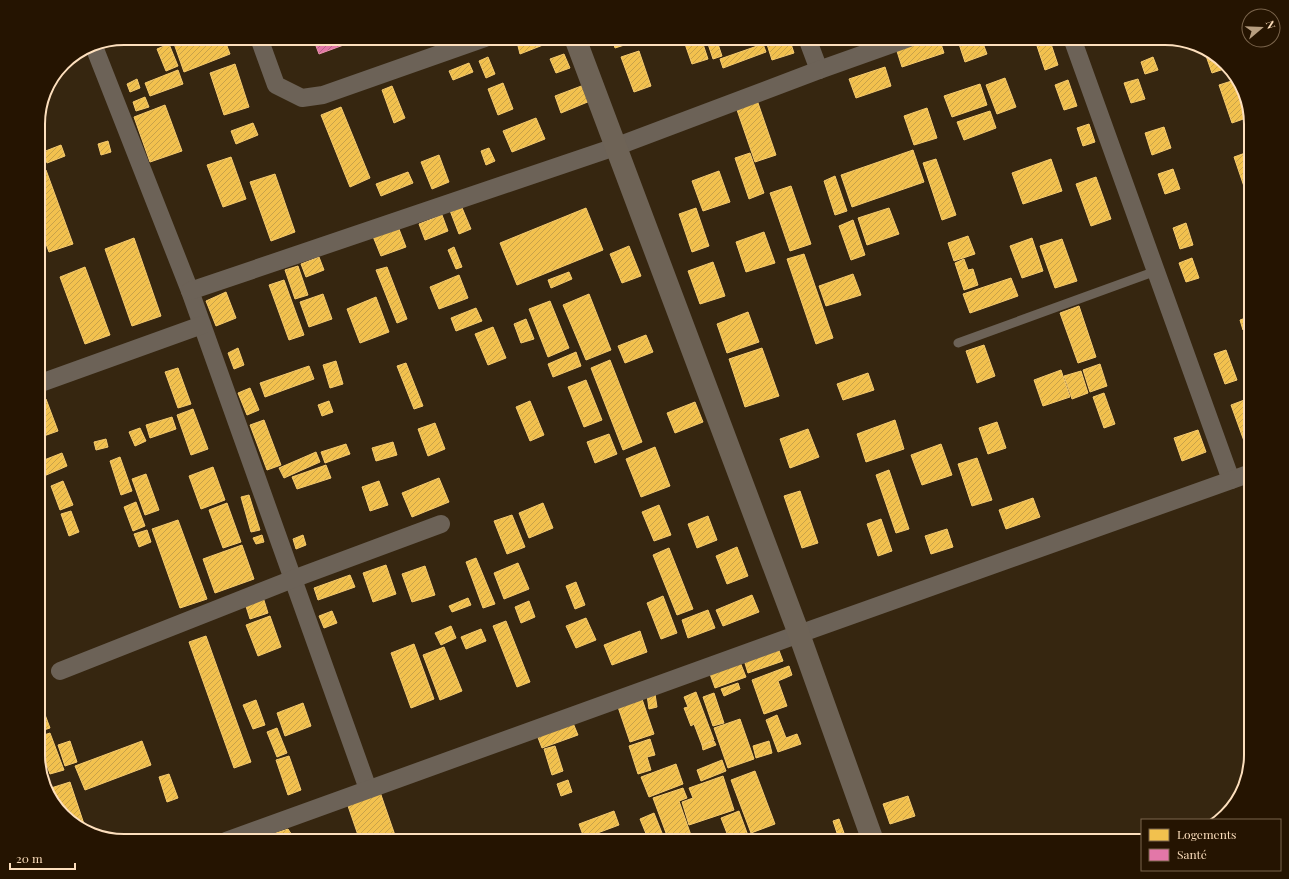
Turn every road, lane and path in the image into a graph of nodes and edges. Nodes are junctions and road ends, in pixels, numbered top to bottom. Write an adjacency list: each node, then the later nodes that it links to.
1 (262, 45): 2 (street)
2 (465, 45)
3 (578, 45): 9 (main road)
4 (810, 45): 8 (street)
5 (889, 45): 8 (street)
6 (1075, 45): 10 (street)
7 (96, 50): 11 (street)
8 (819, 70): 9 (street)
9 (615, 147): 11 (street); 19 (main road)
10 (1156, 271): 13 (lane); 16 (street)
11 (190, 291): 12 (street)
12 (202, 325): 14 (street); 18 (street)
13 (958, 343)
14 (45, 381)
15 (1244, 475): 16 (street)
16 (1231, 480): 19 (street)
17 (440, 524): 18 (street)
18 (293, 579): 20 (street); 21 (street)
19 (799, 634): 21 (street); 23 (main road)
20 (60, 671)
21 (368, 789): 22 (street)
22 (245, 834)
23 (870, 834)

